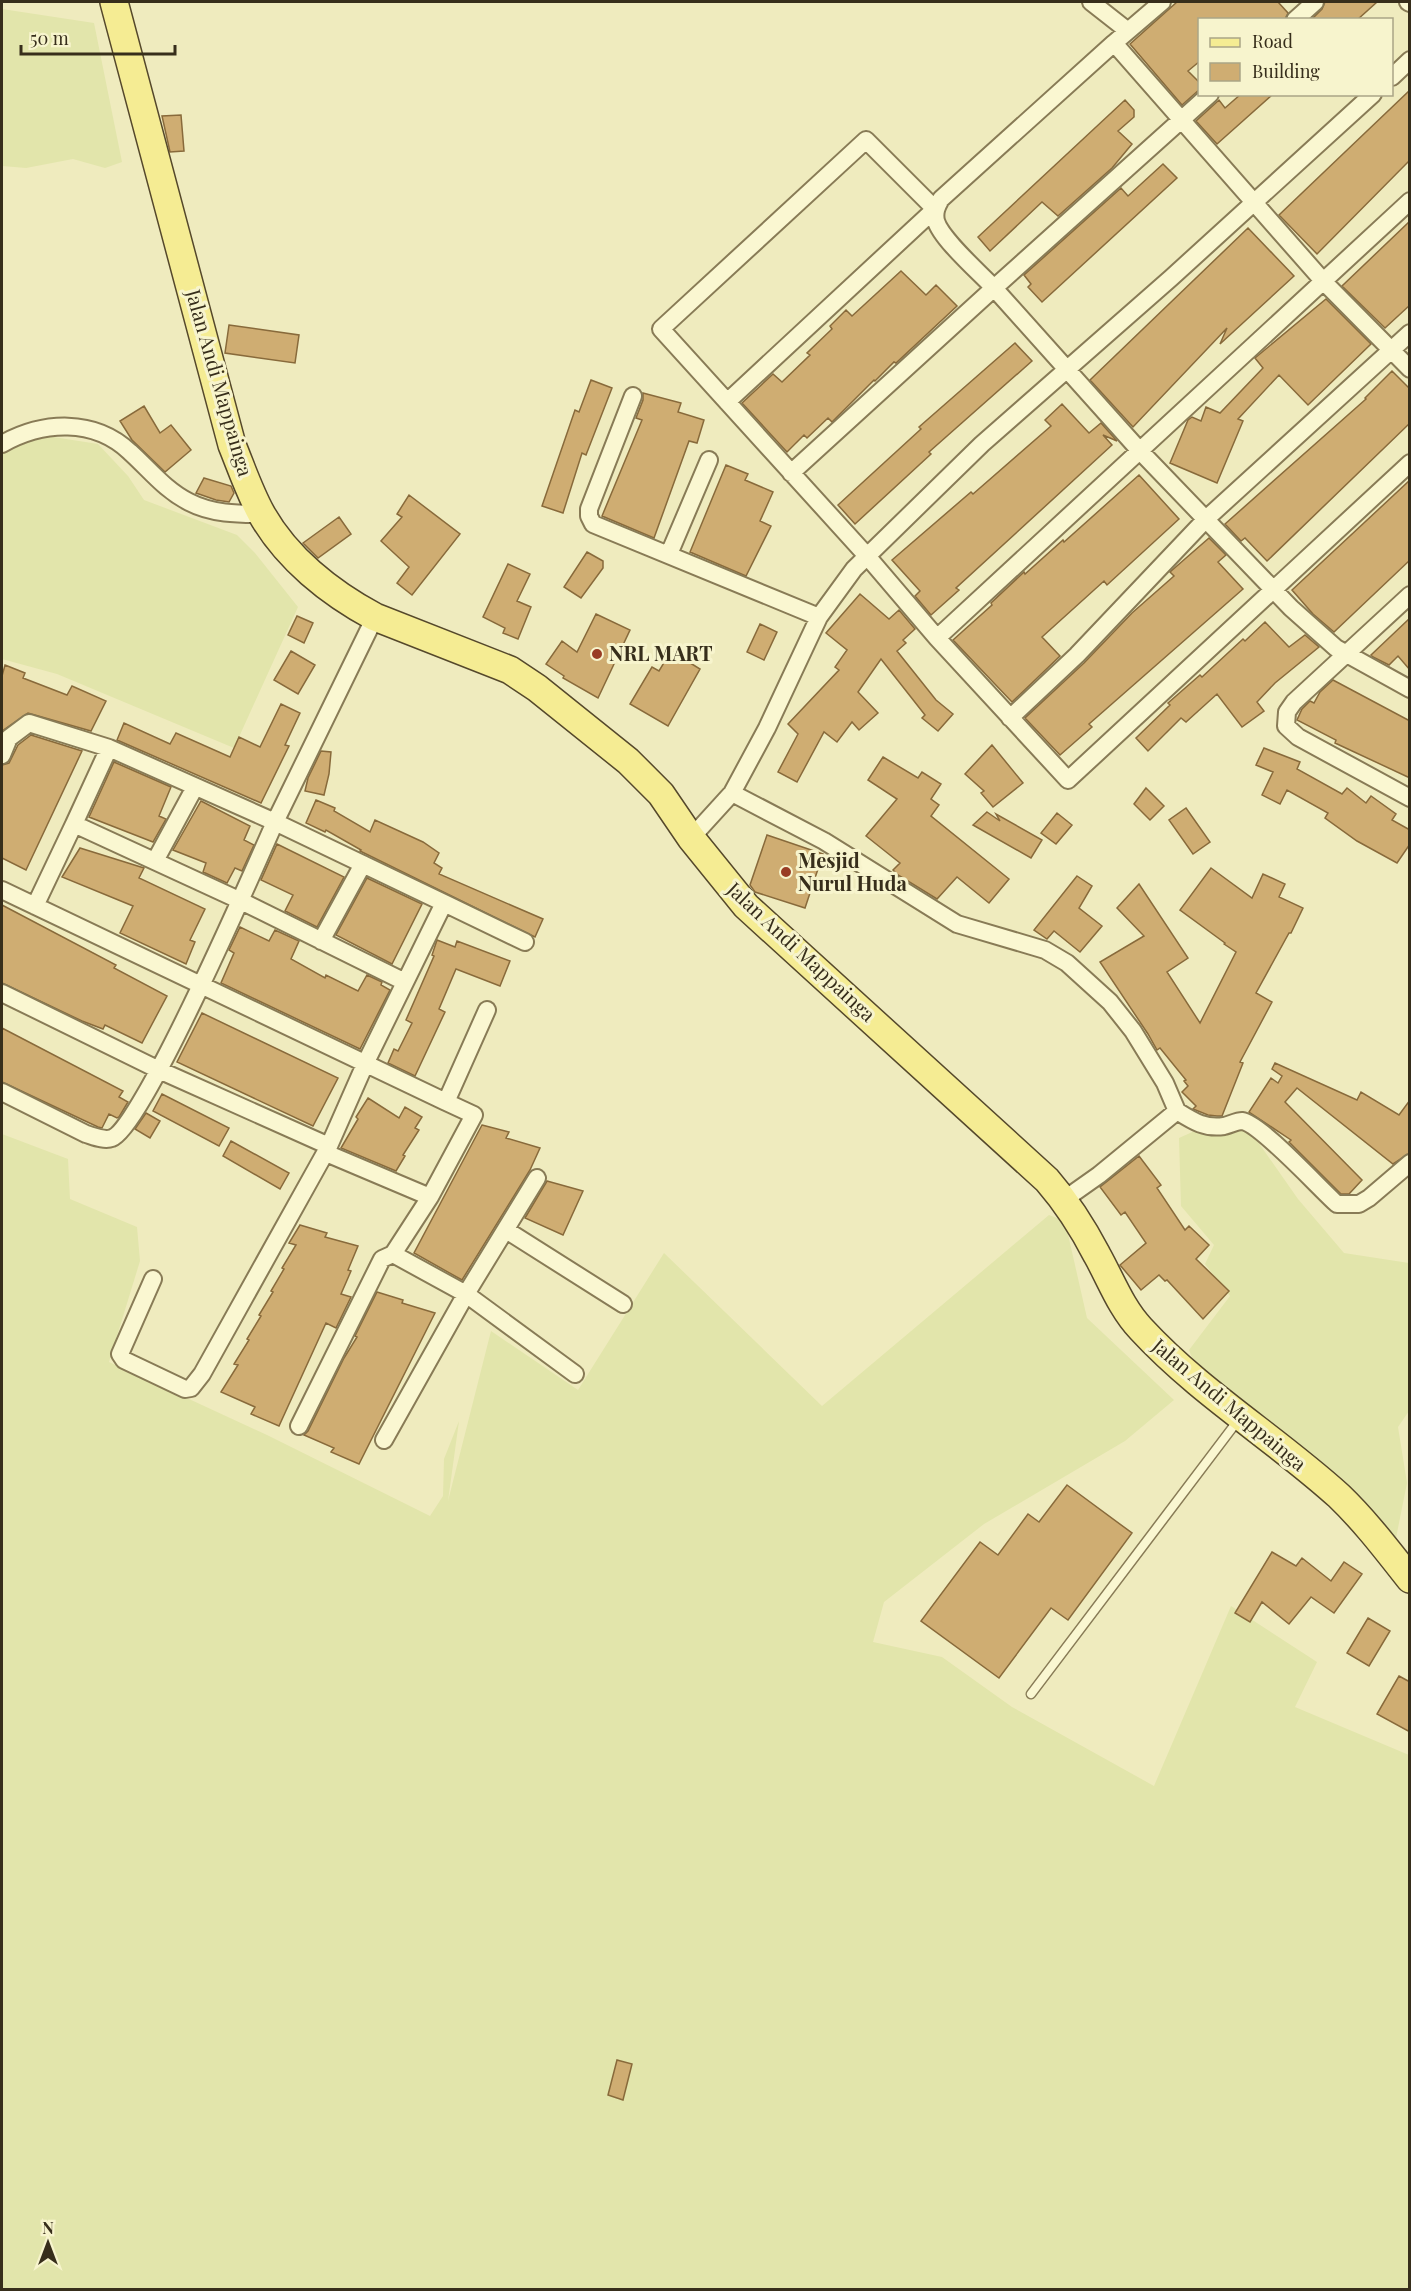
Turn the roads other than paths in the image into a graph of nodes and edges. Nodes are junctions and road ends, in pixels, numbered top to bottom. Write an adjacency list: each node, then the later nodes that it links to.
1 (114, 2): 29 (main road, Jalan Andi Mappainga)
2 (1090, 2): 6 (street)
3 (1162, 2): 6 (street)
4 (1316, 2): 5 (street)
5 (1297, 18)
6 (1128, 31): 7 (street)
7 (1114, 43): 12 (street); 15 (street)
8 (1410, 60): 9 (street)
9 (1393, 76)
10 (1208, 96): 12 (street)
11 (1371, 96): 14 (street)
12 (1181, 121): 14 (street); 17 (street)
13 (1410, 201): 16 (street)
14 (1255, 202): 16 (street); 20 (street)
15 (935, 209): 17 (street); 23 (street); 23 (street)
16 (1324, 282): 19 (street); 25 (street)
17 (994, 288): 20 (street); 28 (street)
18 (1410, 333): 19 (street)
19 (1391, 350): 21 (street); 30 (street)
20 (1066, 369): 25 (street); 32 (street)
21 (1410, 369)
22 (633, 396): 31 (street)
23 (727, 402): 28 (street)
24 (2, 444): 29 (street)
25 (1140, 451): 30 (street); 37 (street)
26 (709, 460): 31 (street)
27 (1410, 463): 33 (street)
28 (791, 473): 32 (street)
29 (262, 514): 35 (main road, Jalan Andi Mappainga)
30 (1206, 519): 33 (street); 40 (street)
31 (669, 554): 36 (street)
32 (867, 556): 36 (street); 37 (street)
33 (1272, 590): 38 (street); 40 (street)
34 (1410, 596): 38 (street)
35 (375, 617): 46 (street); 48 (main road, Jalan Andi Mappainga)
36 (819, 617): 44 (street)
37 (937, 638): 40 (street)
38 (1346, 653): 39 (street); 45 (street)
39 (1410, 689)
40 (1010, 718)
41 (110, 748): 42 (street); 43 (street); 47 (street)
42 (2, 755)
43 (195, 787): 46 (street); 49 (street)
44 (732, 793): 48 (street); 65 (street)
45 (1410, 798)
46 (275, 822): 50 (street); 52 (street)
47 (74, 824): 49 (street); 54 (street)
48 (692, 838): 70 (main road, Jalan Andi Mappainga)
49 (155, 861): 52 (street)
50 (363, 864): 53 (street); 55 (street)
51 (2, 890): 54 (street)
52 (241, 901): 55 (street); 58 (street)
53 (444, 903): 56 (street); 57 (street)
54 (35, 906): 58 (street)
55 (321, 941): 57 (street)
56 (525, 942)
57 (405, 982): 61 (street)
58 (200, 985): 61 (street); 62 (street)
59 (2, 993): 62 (street)
60 (487, 1010): 64 (street)
61 (366, 1062): 64 (street); 66 (street)
62 (159, 1070): 63 (street); 66 (street)
63 (2, 1092)
64 (446, 1102): 69 (street)
65 (1177, 1111): 67 (street); 70 (street)
66 (328, 1150): 69 (street); 73 (street)
67 (1410, 1163)
68 (537, 1178): 71 (street)
69 (430, 1197): 72 (street)
70 (1065, 1199): 77 (main road, Jalan Andi Mappainga)
71 (506, 1230): 74 (street); 75 (street)
72 (393, 1254): 74 (street); 78 (street)
73 (153, 1279)
74 (466, 1294): 76 (street); 79 (street)
75 (623, 1304)
76 (575, 1374)
77 (1242, 1416): 80 (main road, Jalan Andi Mappainga); 81 (lane)
78 (299, 1426)
79 (384, 1440)
80 (1410, 1579)
81 (1030, 1694)

